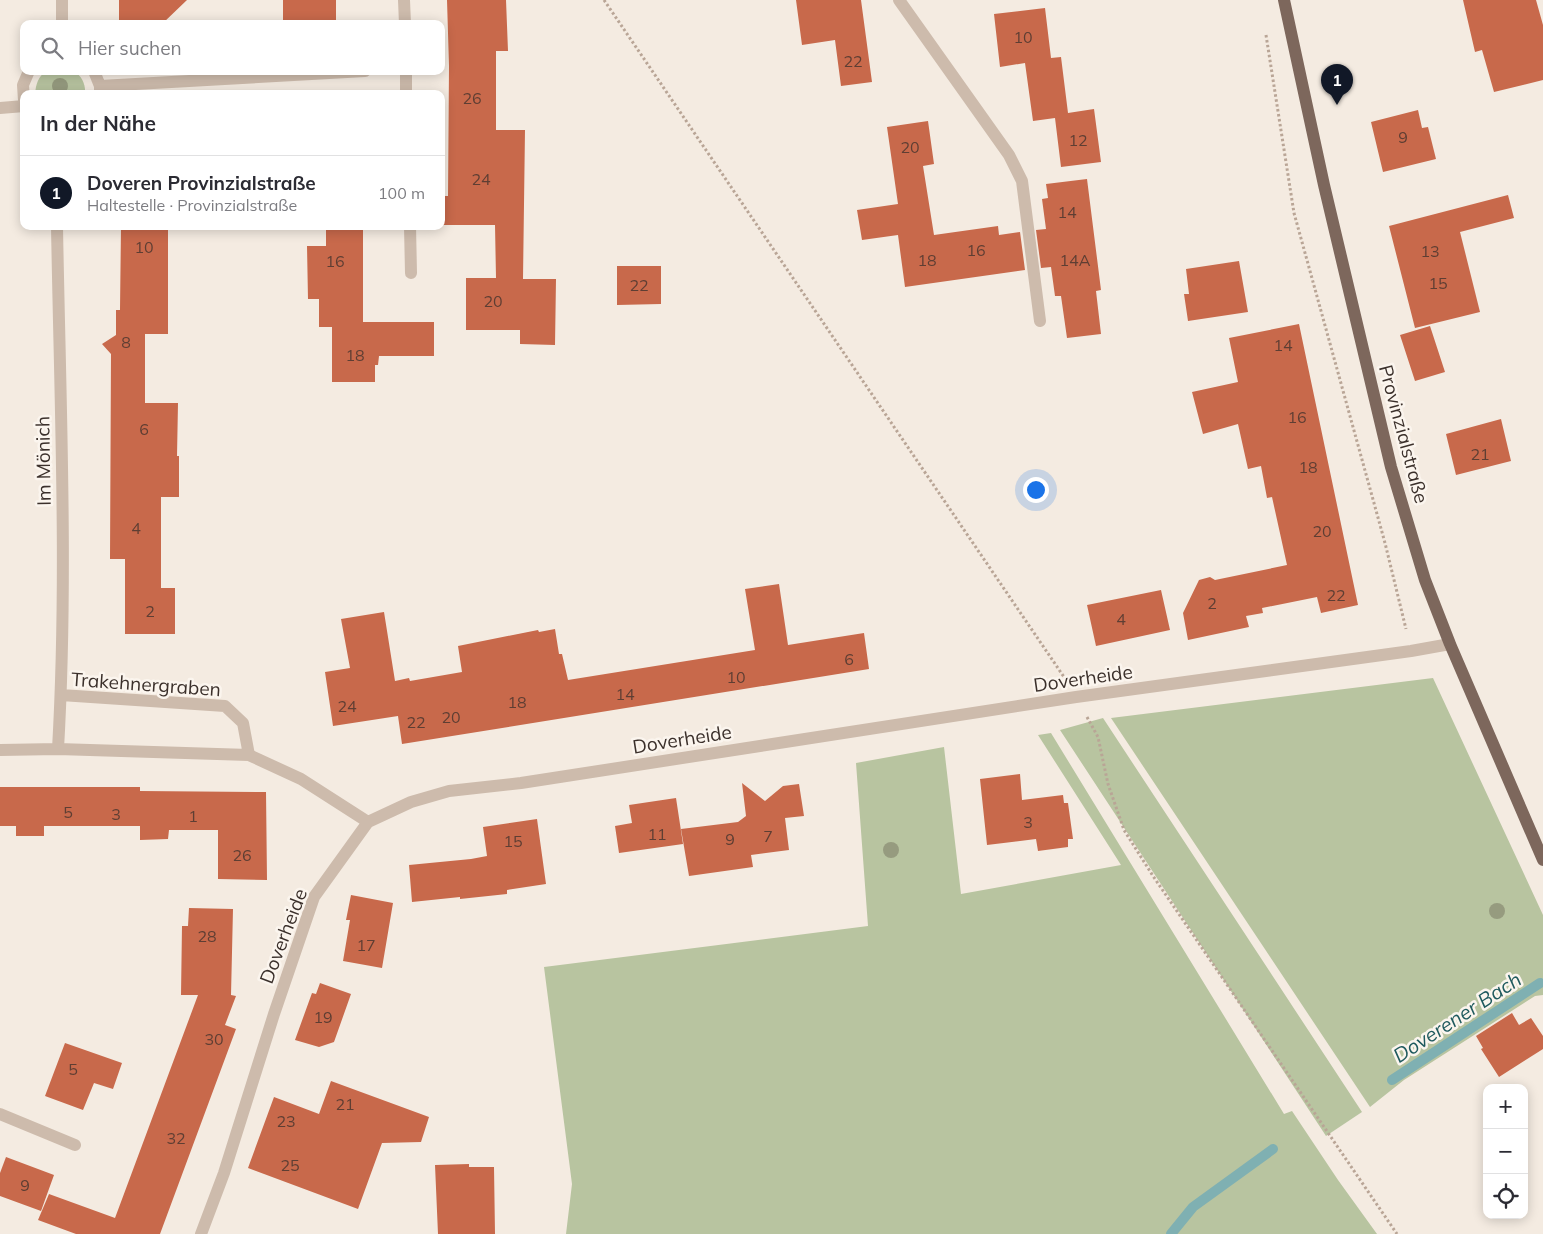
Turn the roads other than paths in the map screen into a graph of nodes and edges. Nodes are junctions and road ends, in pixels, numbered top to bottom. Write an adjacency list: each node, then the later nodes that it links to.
1 (62, 0): 5 (street)
2 (404, 0): 6 (street)
3 (899, 0): 19 (street)
4 (1284, 0): 20 (main road, Provinzialstraße)
5 (62, 20)
6 (405, 20)
7 (27, 75): 11 (street)
8 (95, 75): 12 (street)
9 (309, 75): 12 (street)
10 (406, 75): 13 (street)
11 (23, 90)
12 (100, 90)
13 (406, 90)
14 (20, 106): 15 (street)
15 (0, 108)
16 (57, 230): 21 (street, Im Mönich)
17 (410, 230): 18 (street)
18 (411, 273)
19 (1040, 321)
20 (1450, 644): 25 (street, Doverheide); 26 (main road, Provinzialstraße)
21 (61, 695): 23 (street, Trakehnergraben); 24 (street, Trakehnergraben)
22 (0, 750): 23 (street)
23 (58, 750): 24 (street)
24 (249, 755): 25 (street)
25 (368, 822): 29 (street, Doverheide)
26 (1543, 860)
27 (0, 1114): 28 (street)
28 (75, 1144)
29 (201, 1234)

